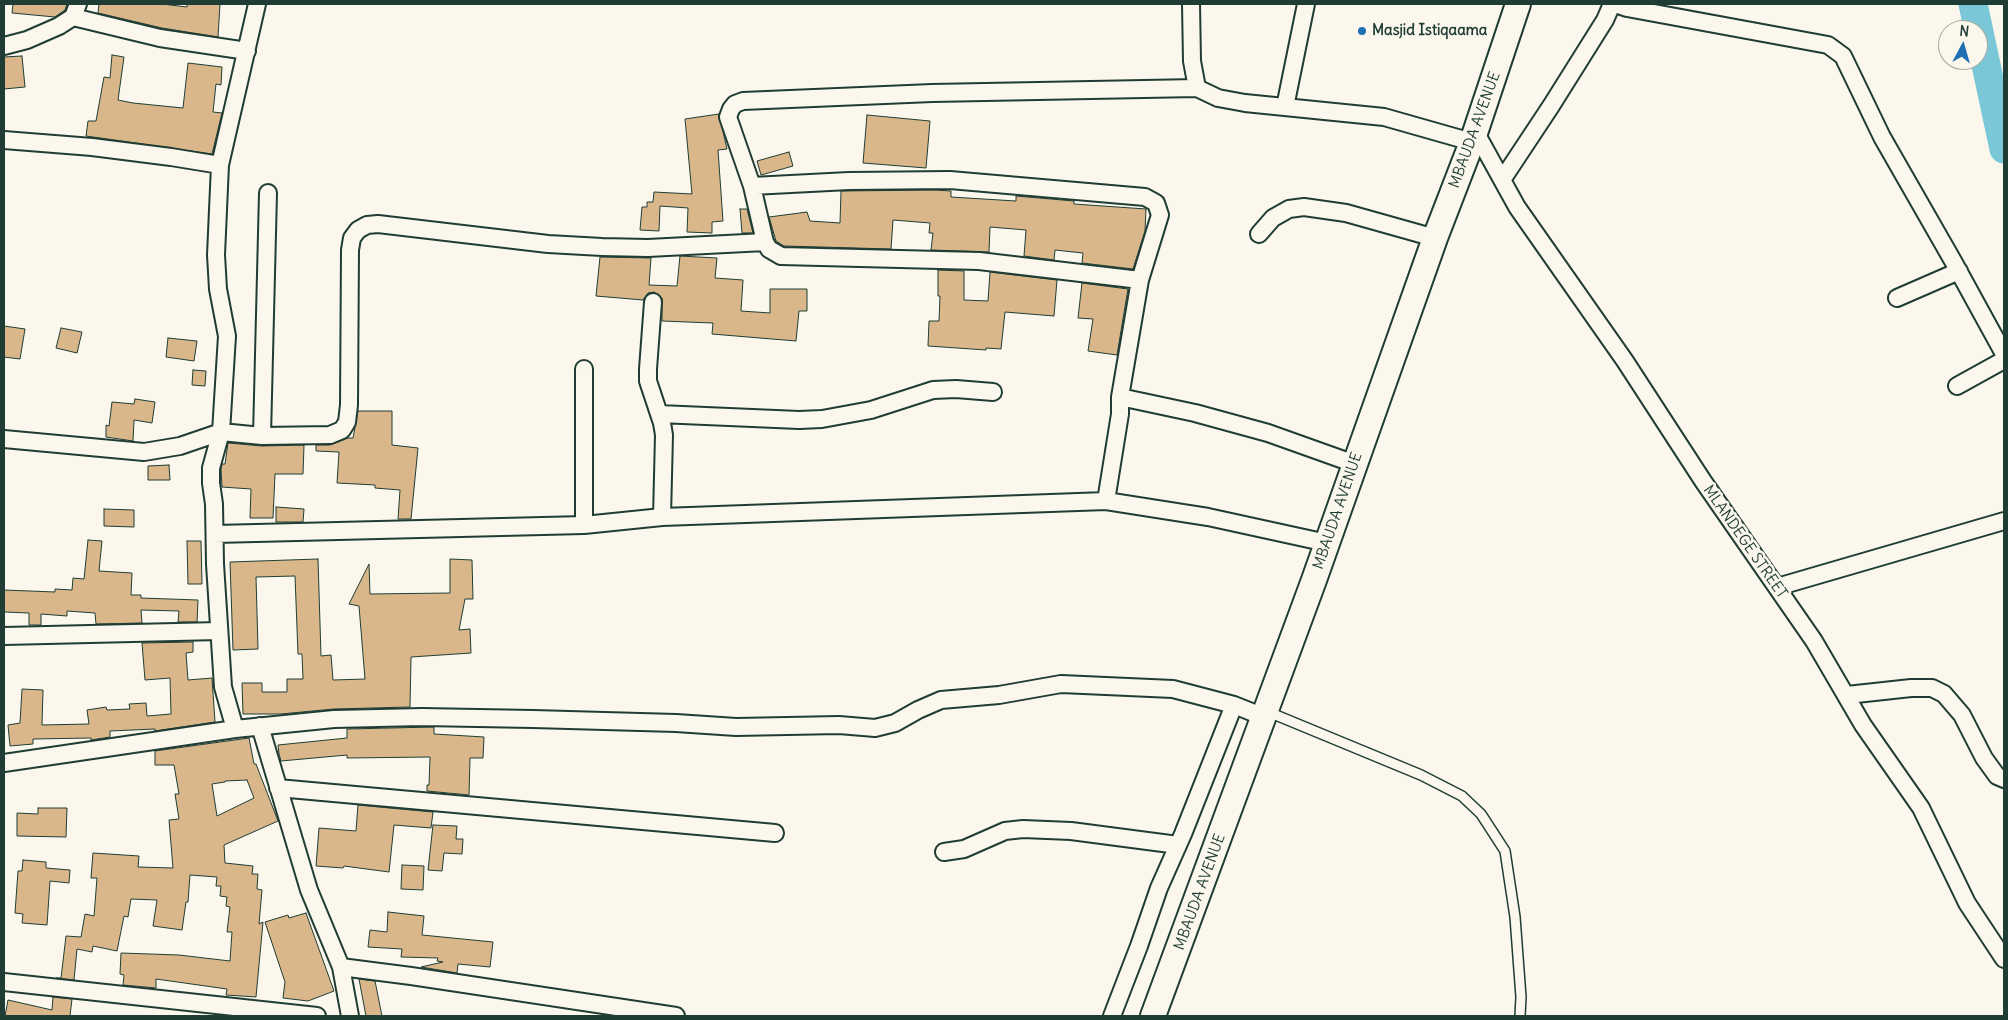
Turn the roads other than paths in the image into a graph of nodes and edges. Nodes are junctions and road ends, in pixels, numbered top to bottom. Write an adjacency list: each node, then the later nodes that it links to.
1 (257, 4): 8 (street)
2 (1191, 4): 9 (street)
3 (1306, 4): 10 (street)
4 (1518, 4): 11 (street, MBAUDA AVENUE)
5 (1614, 4): 14 (street); 20 (street)
6 (75, 10): 7 (street); 8 (street)
7 (4, 46)
8 (247, 51): 13 (street)
9 (1197, 88): 10 (street); 15 (street)
10 (1285, 107): 11 (street)
11 (1473, 136): 14 (street, MLANDEGE STREET); 18 (street, MBAUDA AVENUE)
12 (4, 140): 13 (street)
13 (220, 165): 31 (street)
14 (1502, 180): 41 (street, MLANDEGE STREET)
15 (752, 186): 19 (street); 21 (street)
16 (268, 193): 32 (street)
17 (1259, 234): 18 (street)
18 (1435, 238): 34 (street, MBAUDA AVENUE)
19 (765, 242): 21 (street); 32 (street)
20 (1959, 271): 22 (street); 24 (street)
21 (1140, 280): 29 (street)
22 (1897, 298)
23 (653, 302): 30 (street)
24 (2004, 354)
25 (2004, 360): 27 (street)
26 (584, 369): 38 (street)
27 (1957, 386)
28 (993, 392): 30 (street)
29 (1120, 397): 34 (street); 35 (street)
30 (659, 414): 36 (street)
31 (221, 432): 32 (street); 33 (street); 39 (street)
32 (262, 436)
33 (4, 439)
34 (1355, 464): 40 (street, MBAUDA AVENUE)
35 (1106, 501): 36 (street); 40 (street)
36 (662, 517): 38 (street)
37 (2004, 521): 41 (street)
38 (584, 525): 39 (street)
39 (215, 534): 42 (street)
40 (1327, 543): 46 (street, MBAUDA AVENUE)
41 (1777, 587): 44 (street, MLANDEGE STREET)
42 (219, 632): 43 (street); 48 (street)
43 (4, 636)
44 (1847, 695): 50 (street); 55 (street, MLANDEGE STREET)
45 (1234, 705): 46 (street); 47 (street); 53 (street)
46 (1265, 714): 62 (street, MBAUDA AVENUE); 63 (lane)
47 (260, 726): 48 (street); 51 (street)
48 (235, 729): 49 (street)
49 (4, 763)
50 (2004, 779)
51 (278, 788): 52 (street); 56 (street)
52 (775, 833)
53 (1178, 846): 54 (street); 61 (street)
54 (944, 852)
55 (2004, 959)
56 (341, 966): 59 (street); 60 (street)
57 (4, 982): 58 (street)
58 (317, 1016)
59 (350, 1016)
60 (676, 1016)
61 (1112, 1016)
62 (1153, 1016)
63 (1520, 1016)

